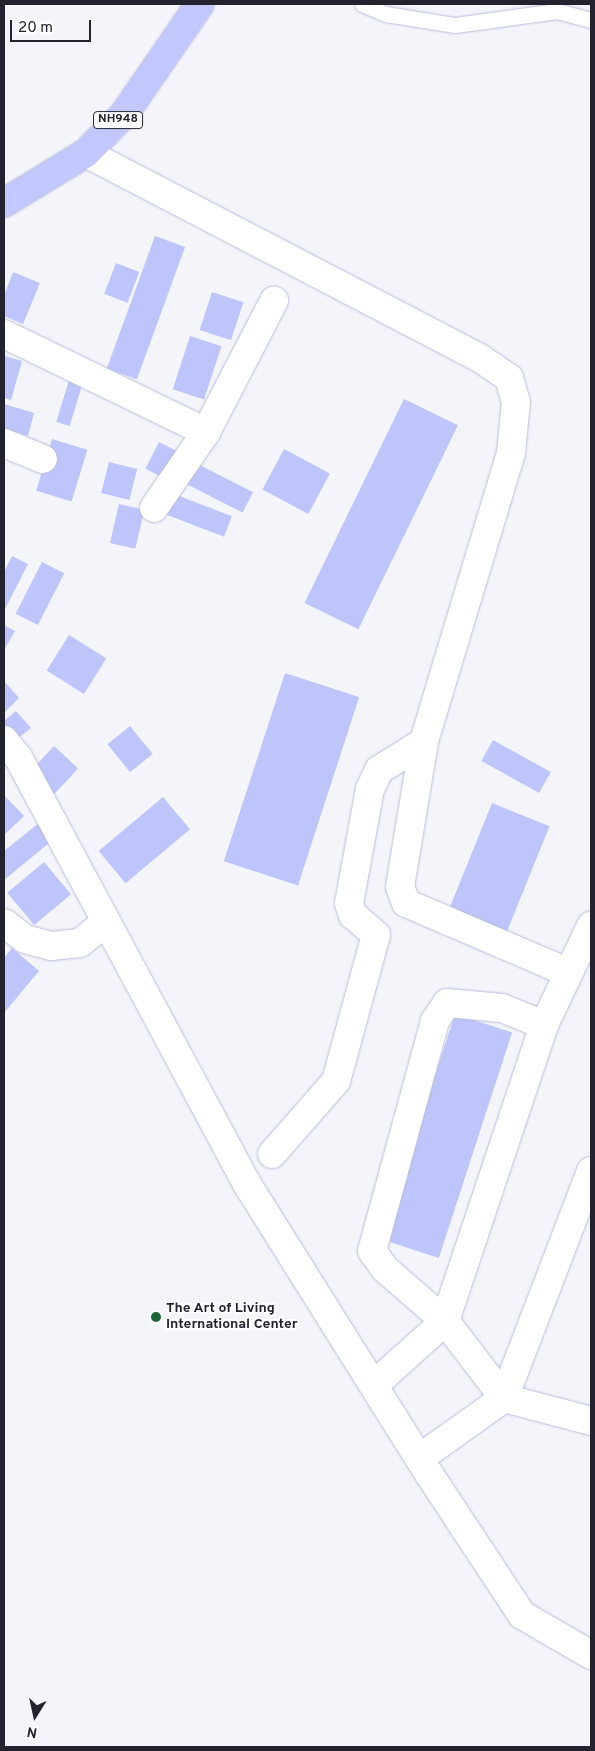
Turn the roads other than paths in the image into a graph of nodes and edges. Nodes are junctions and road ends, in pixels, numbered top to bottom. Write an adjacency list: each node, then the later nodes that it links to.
1 (200, 4): 4 (highway, NH948)
2 (362, 4): 3 (lane)
3 (591, 20)
4 (86, 153): 5 (highway, NH948); 13 (street)
5 (4, 203)
6 (274, 301): 8 (street)
7 (4, 334): 8 (street)
8 (206, 432): 11 (street)
9 (4, 443): 10 (street)
10 (43, 459)
11 (154, 508)
12 (4, 740): 14 (street)
13 (424, 742): 17 (street); 19 (street)
14 (106, 922): 15 (street); 22 (street)
15 (4, 923)
16 (591, 926): 17 (street)
17 (567, 972): 18 (street)
18 (544, 1025): 21 (street); 21 (street)
19 (272, 1154)
20 (591, 1171): 23 (street)
21 (445, 1321): 22 (street); 23 (street)
22 (374, 1385): 25 (street)
23 (504, 1398): 24 (street); 25 (street)
24 (591, 1421)
25 (420, 1458): 26 (street)
26 (591, 1655)

